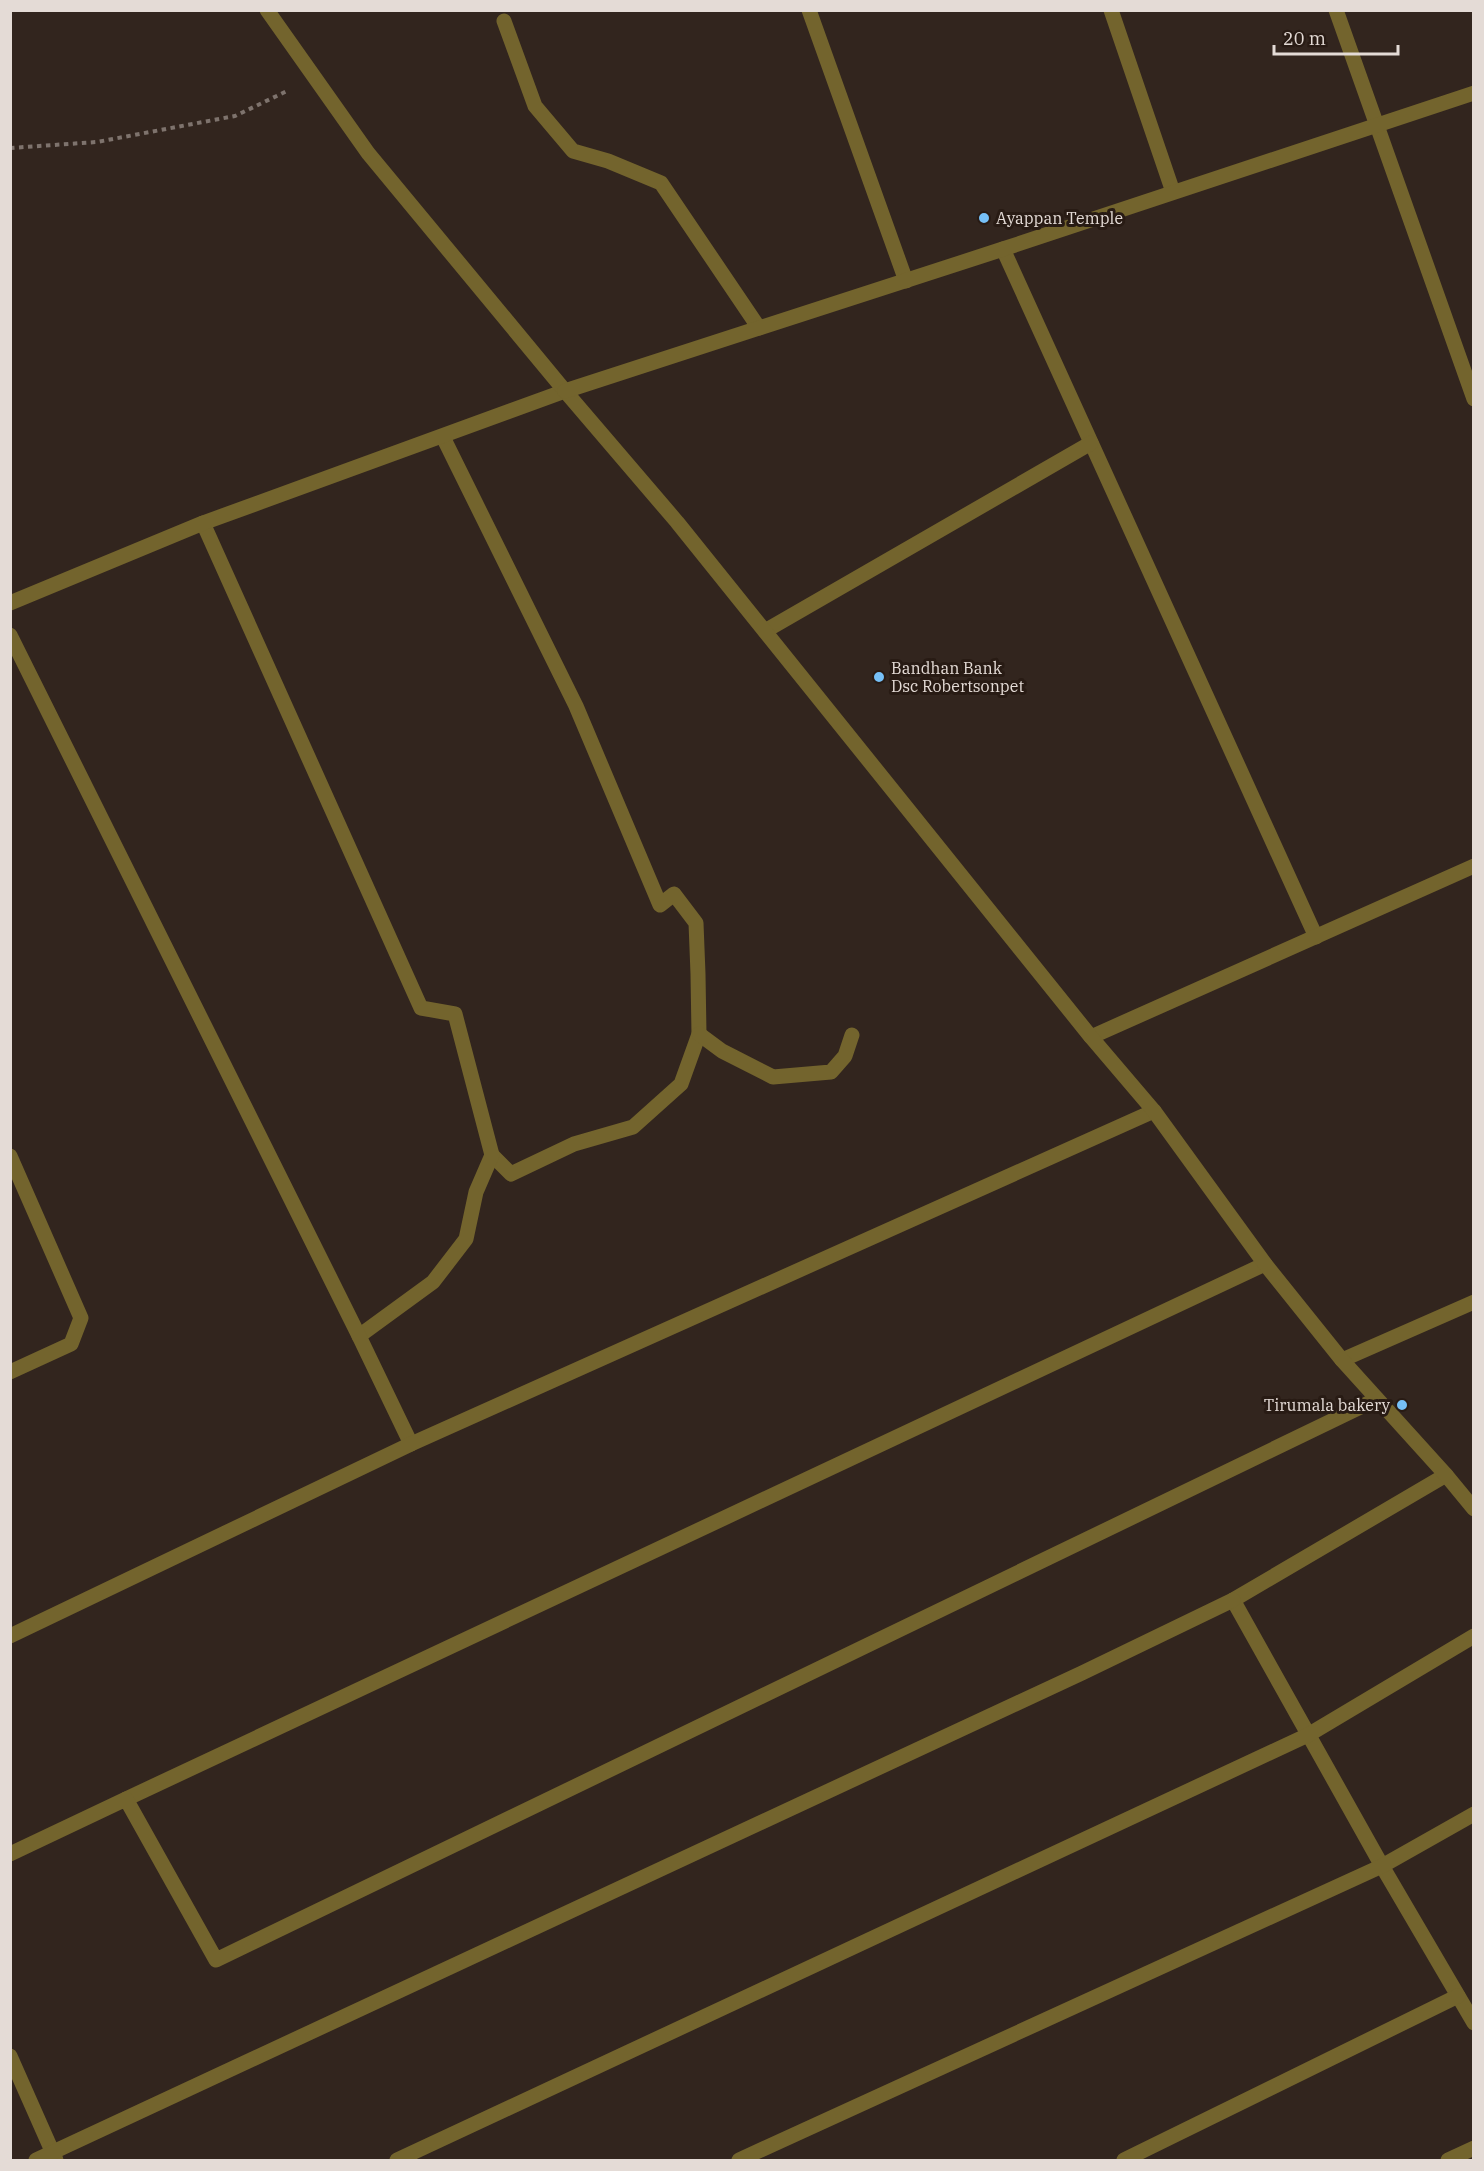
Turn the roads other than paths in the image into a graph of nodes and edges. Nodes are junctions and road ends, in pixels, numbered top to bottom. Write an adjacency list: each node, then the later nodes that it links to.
1 (267, 10): 12 (street)
2 (809, 10): 10 (street)
3 (1112, 10): 8 (street)
4 (1336, 10): 7 (street)
5 (504, 21): 11 (street)
6 (1473, 93): 7 (street)
7 (1376, 124): 8 (street); 13 (street)
8 (1173, 192): 9 (street)
9 (1003, 249): 10 (street); 15 (street)
10 (906, 281): 11 (street)
11 (759, 328): 12 (street)
12 (565, 392): 14 (street); 18 (street)
13 (1473, 399)
14 (443, 437): 16 (street); 22 (street)
15 (1091, 443): 18 (street); 21 (street)
16 (203, 523): 17 (street); 26 (street)
17 (10, 603)
18 (765, 631): 24 (street)
19 (10, 636): 30 (street)
20 (1471, 872): 21 (street)
21 (1316, 937): 24 (street)
22 (699, 1034): 23 (street); 26 (street)
23 (852, 1035)
24 (1091, 1037): 25 (street)
25 (1154, 1112): 28 (street); 34 (street)
26 (492, 1155): 30 (street)
27 (10, 1156): 32 (street)
28 (1265, 1264): 31 (street); 41 (street)
29 (1473, 1302): 31 (street)
30 (359, 1336): 34 (street)
31 (1341, 1360): 33 (street)
32 (10, 1372)
33 (1377, 1399): 35 (street); 41 (street)
34 (411, 1444): 38 (street)
35 (1446, 1475): 36 (street); 37 (street)
36 (1473, 1509)
37 (1233, 1600): 40 (street); 49 (street)
38 (10, 1636)
39 (1473, 1636): 40 (street)
40 (1308, 1736): 44 (street); 51 (street)
41 (126, 1799): 43 (street)
42 (1473, 1814): 44 (street)
43 (10, 1854)
44 (1382, 1866): 45 (street); 52 (street)
45 (1458, 1996): 46 (street); 53 (street)
46 (1473, 2023)
47 (10, 2056): 49 (street)
48 (1473, 2148): 54 (street)
49 (55, 2156): 50 (street)
50 (36, 2160)
51 (397, 2160)
52 (739, 2160)
53 (1124, 2160)
54 (1448, 2160)

